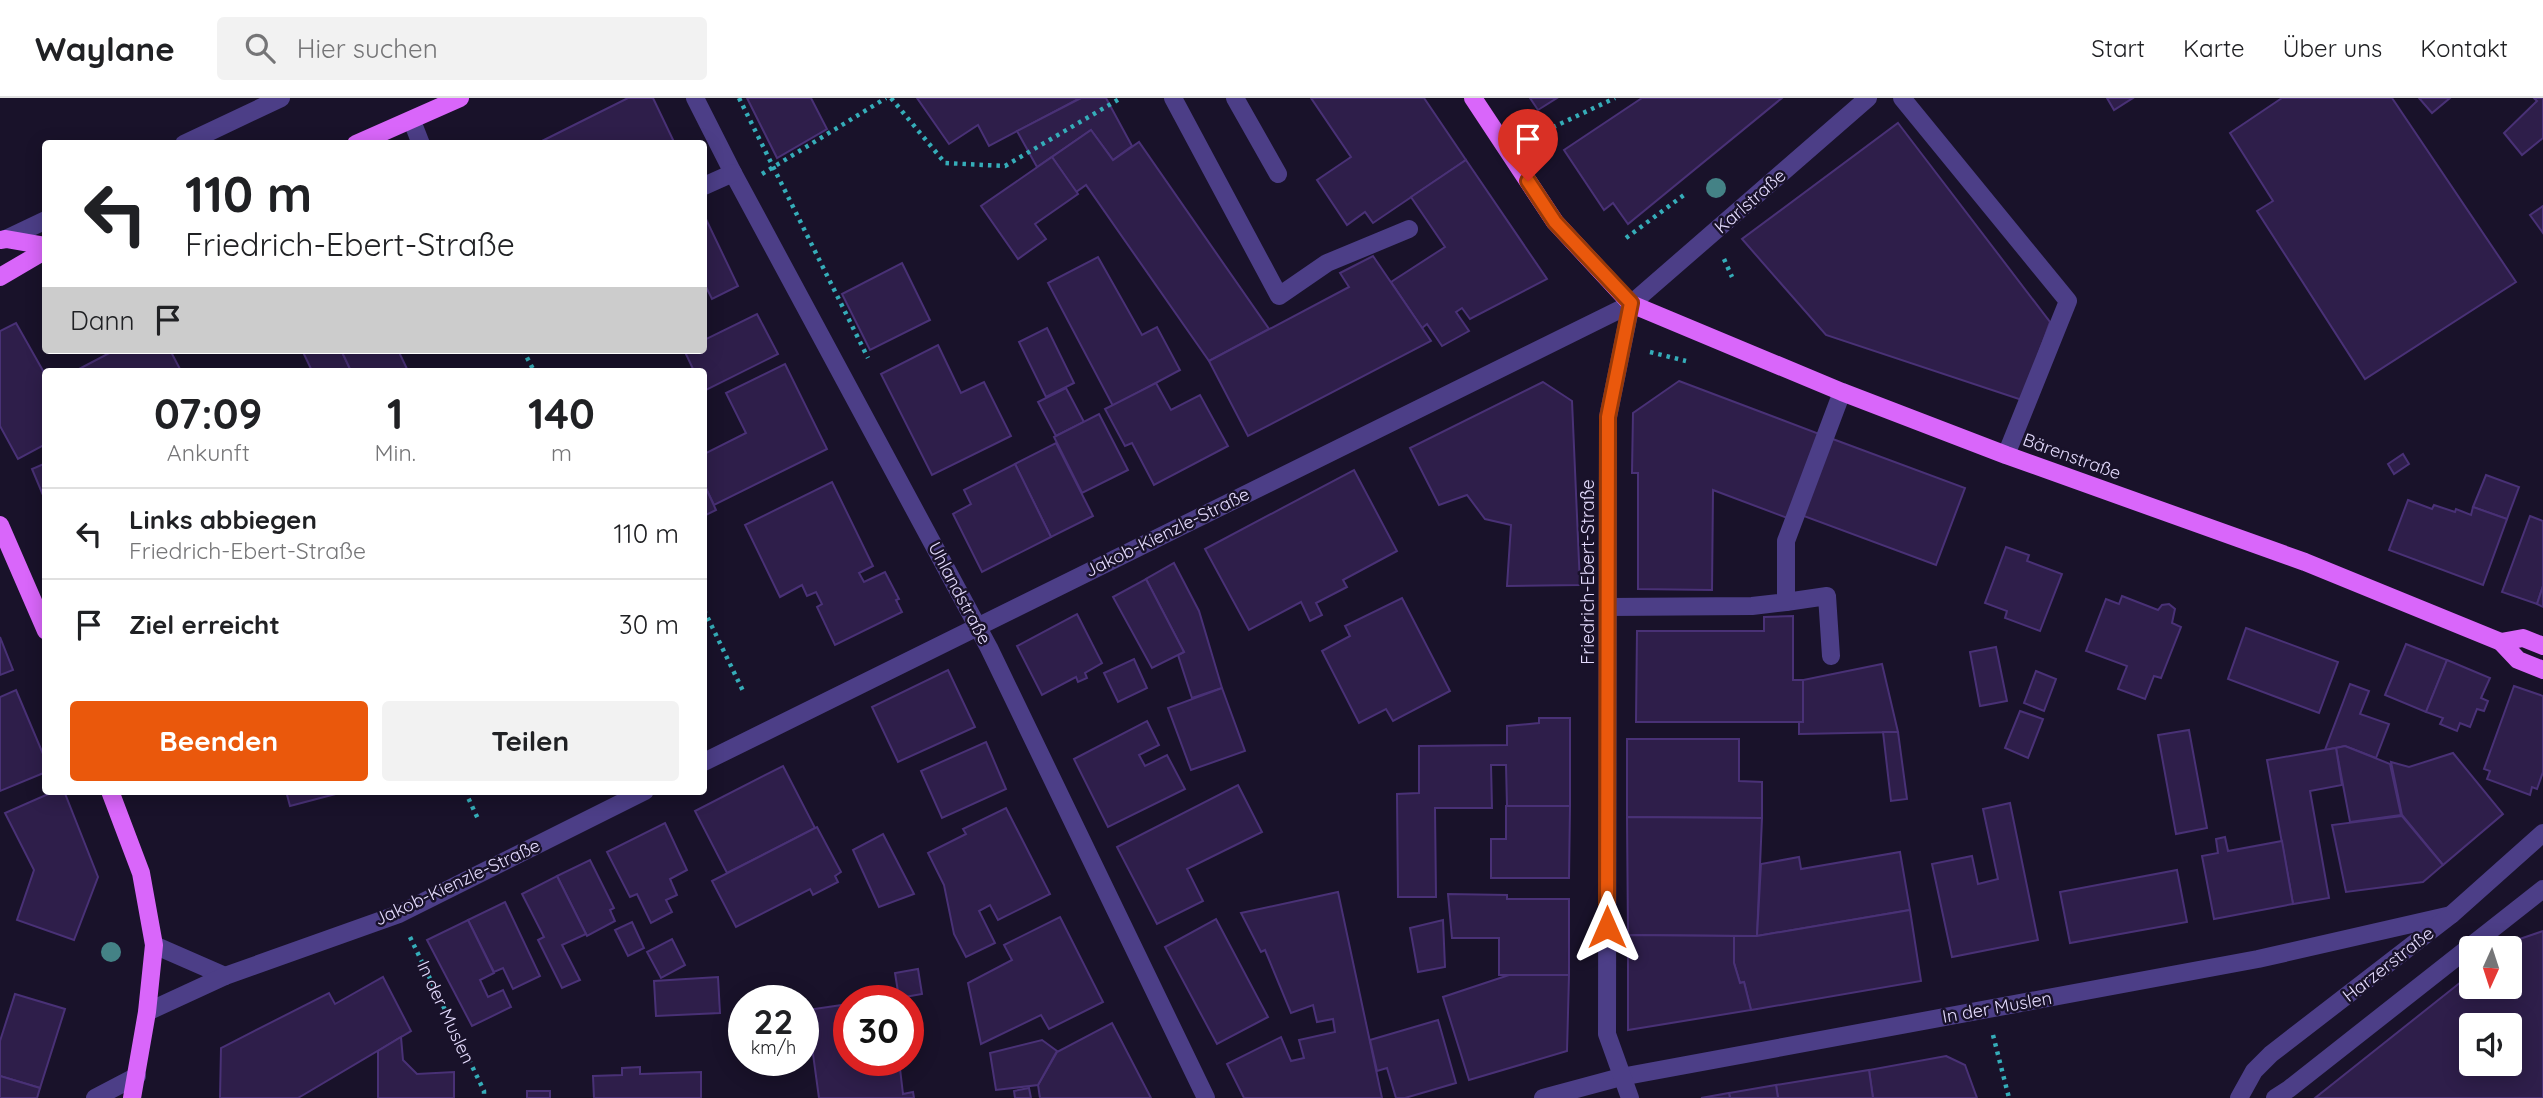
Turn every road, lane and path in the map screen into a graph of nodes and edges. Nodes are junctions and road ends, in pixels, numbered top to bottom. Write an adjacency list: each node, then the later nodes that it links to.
1 (281, 98): 15 (street)
2 (460, 98): 13 (main road)
3 (695, 98): 20 (street, Uhlandstraße)
4 (739, 98): 18 (path)
5 (888, 98): 6 (path); 18 (path)
6 (1121, 98)
7 (1173, 98): 24 (street)
8 (1235, 98): 19 (street)
9 (1474, 98): 30 (main road)
10 (1615, 98): 14 (path)
11 (1868, 98): 30 (street, Karlstraße)
12 (1902, 98): 33 (street)
13 (412, 121): 16 (main road); 17 (street)
14 (1545, 131)
15 (192, 140)
16 (366, 140)
17 (419, 140)
18 (774, 167): 20 (path); 31 (path)
19 (1278, 174)
20 (737, 180): 21 (street); 39 (street, Uhlandstraße)
21 (707, 185)
22 (1684, 195): 25 (path)
23 (42, 222): 26 (street)
24 (1409, 229)
25 (1626, 238)
26 (3, 239): 27 (main road)
27 (42, 247)
28 (42, 251): 29 (main road)
29 (0, 277)
30 (1631, 303): 32 (main road, Bärenstraße); 36 (street, Friedrich-Ebert-Straße); 39 (street, Jakob-Kienzle-Straße)
31 (871, 365)
32 (1842, 392): 33 (main road, Bärenstraße); 35 (street)
33 (2006, 455): 40 (main road, Bärenstraße)
34 (0, 525): 38 (main road)
35 (1786, 602): 36 (street); 42 (street)
36 (1608, 607): 59 (street, Friedrich-Ebert-Straße)
37 (707, 616): 44 (path)
38 (42, 622)
39 (977, 625): 45 (street, Jakob-Kienzle-Straße); 63 (street, Uhlandstraße)
40 (2501, 642): 41 (main road, Bärenstraße); 43 (main road, Bärenstraße)
41 (2543, 646)
42 (1831, 656)
43 (2543, 670)
44 (743, 691)
45 (707, 760)
46 (112, 795): 54 (main road)
47 (467, 795): 49 (path)
48 (637, 795): 55 (street, Jakob-Kienzle-Straße)
49 (478, 819)
50 (2543, 833): 52 (street, Harzerstraße)
51 (2543, 889): 68 (street, Harzerstraße)
52 (2451, 915): 56 (street, In der Muslen); 67 (street, Harzerstraße)
53 (406, 927): 62 (path, In der Muslen)
54 (154, 945): 55 (street); 57 (main road)
55 (225, 976): 57 (street, Jakob-Kienzle-Straße)
56 (1986, 1009): 59 (street, In der Muslen); 66 (path)
57 (147, 1012): 58 (main road)
58 (137, 1076): 60 (street); 61 (main road)
59 (1621, 1077): 64 (street, In der Muslen); 65 (street, Friedrich-Ebert-Straße)
60 (95, 1098)
61 (132, 1098)
62 (484, 1098)
63 (1206, 1098)
64 (1543, 1098)
65 (1630, 1098)
66 (2009, 1098)
67 (2239, 1098)
68 (2275, 1098)

